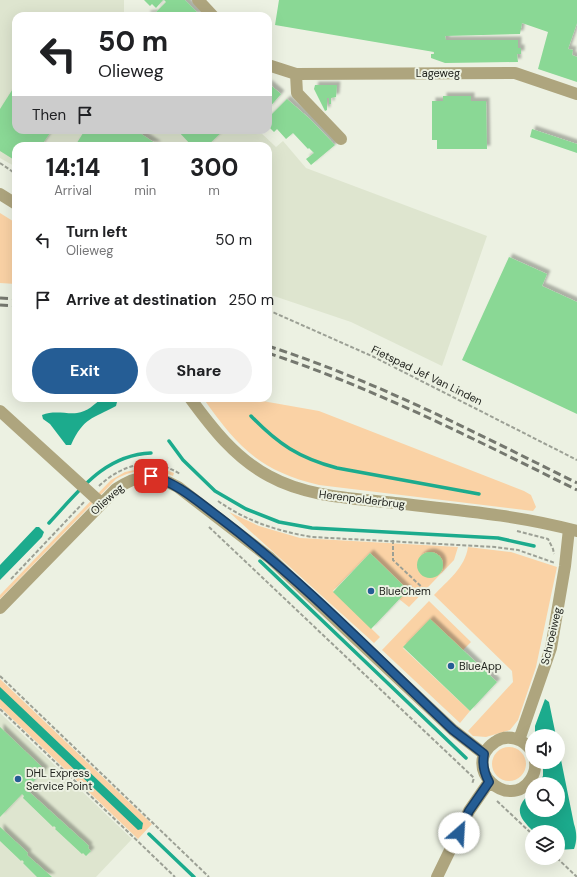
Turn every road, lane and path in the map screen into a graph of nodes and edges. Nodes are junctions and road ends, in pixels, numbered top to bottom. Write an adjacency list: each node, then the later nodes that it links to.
1 (198, 0): 2 (street)
2 (209, 12)
3 (272, 66): 4 (street, Lageweg)
4 (296, 74): 5 (street, Lageweg); 6 (street)
5 (577, 94)
6 (341, 139)
7 (0, 163): 8 (path)
8 (12, 171)
9 (0, 194): 10 (street)
10 (12, 202)
11 (272, 312): 14 (path, Fietspad Jef Van Linden)
12 (193, 402): 20 (street, Herenpolderbrug)
13 (0, 411): 16 (street)
14 (577, 460)
15 (184, 477): 16 (path)
16 (89, 492): 18 (street); 23 (path)
17 (212, 497): 21 (path)
18 (101, 503): 25 (street, Olieweg); 30 (street, Olieweg)
19 (204, 522): 33 (path)
20 (573, 530): 28 (street, Schroeiweg)
21 (393, 540): 22 (path); 24 (path)
22 (553, 563)
23 (5, 584)
24 (428, 593)
25 (0, 608)
26 (0, 676): 38 (path)
27 (0, 709): 37 (path)
28 (519, 740): 29 (street); 30 (street)
29 (525, 744)
30 (484, 754): 32 (street)
31 (534, 769): 32 (street)
32 (489, 782): 34 (street)
33 (472, 785)
34 (479, 798): 35 (path); 39 (street)
35 (525, 827)
36 (564, 865): 40 (path)
37 (175, 877)
38 (209, 877)
39 (437, 877)
40 (577, 877)

